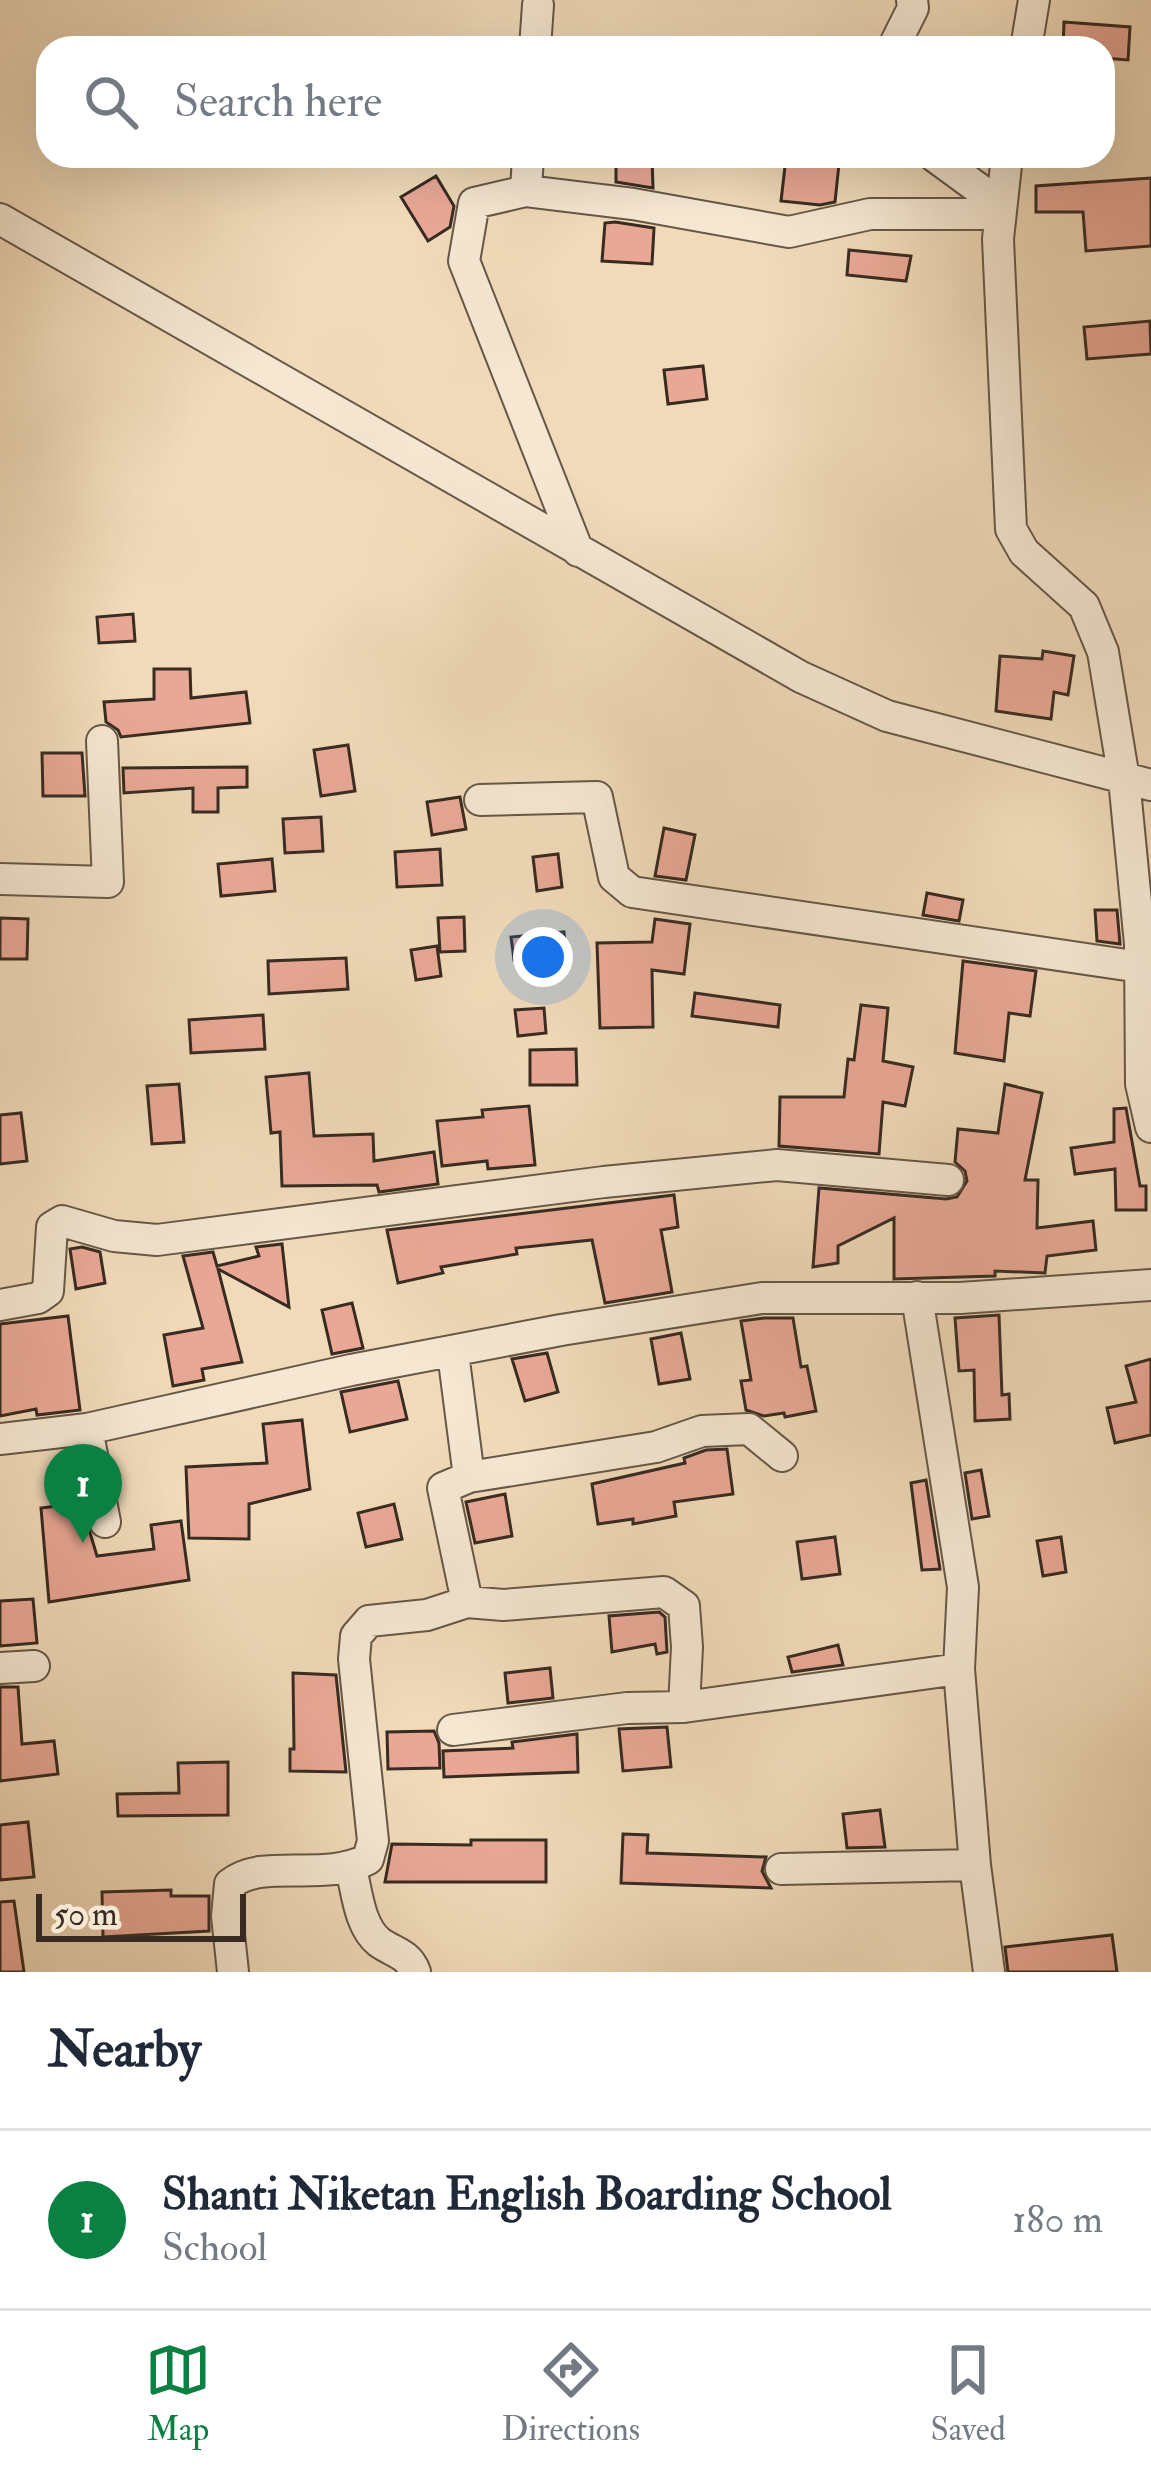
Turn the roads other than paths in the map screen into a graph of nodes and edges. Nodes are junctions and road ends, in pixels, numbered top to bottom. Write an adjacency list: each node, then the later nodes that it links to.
1 (912, 0): 5 (street)
2 (1034, 0): 6 (street)
3 (538, 4): 4 (street)
4 (536, 36)
5 (898, 36)
6 (1028, 36)
7 (527, 168): 10 (street)
8 (949, 168): 11 (street)
9 (1005, 168): 11 (street)
10 (526, 191): 11 (street); 13 (street)
11 (1000, 209): 15 (street)
12 (0, 219): 13 (street)
13 (578, 551): 15 (street)
14 (102, 741): 17 (street)
15 (1138, 782): 18 (street)
16 (480, 800): 18 (street)
17 (0, 879)
18 (1141, 967): 19 (street)
19 (1151, 1127)
20 (948, 1180): 23 (street)
21 (1151, 1285): 22 (street)
22 (916, 1297): 24 (street); 33 (street)
23 (0, 1305)
24 (453, 1353): 25 (street); 28 (street)
25 (86, 1429): 26 (street); 29 (street)
26 (0, 1439)
27 (782, 1456): 28 (street)
28 (469, 1477): 30 (street)
29 (106, 1522)
30 (467, 1602): 34 (street); 37 (street)
31 (34, 1666): 32 (street)
32 (0, 1668)
33 (959, 1669): 34 (street); 36 (street)
34 (684, 1708): 35 (street)
35 (453, 1730)
36 (975, 1865): 38 (street); 41 (street)
37 (351, 1868): 39 (street); 40 (street)
38 (782, 1869)
39 (233, 1972)
40 (416, 1972)
41 (989, 1972)

